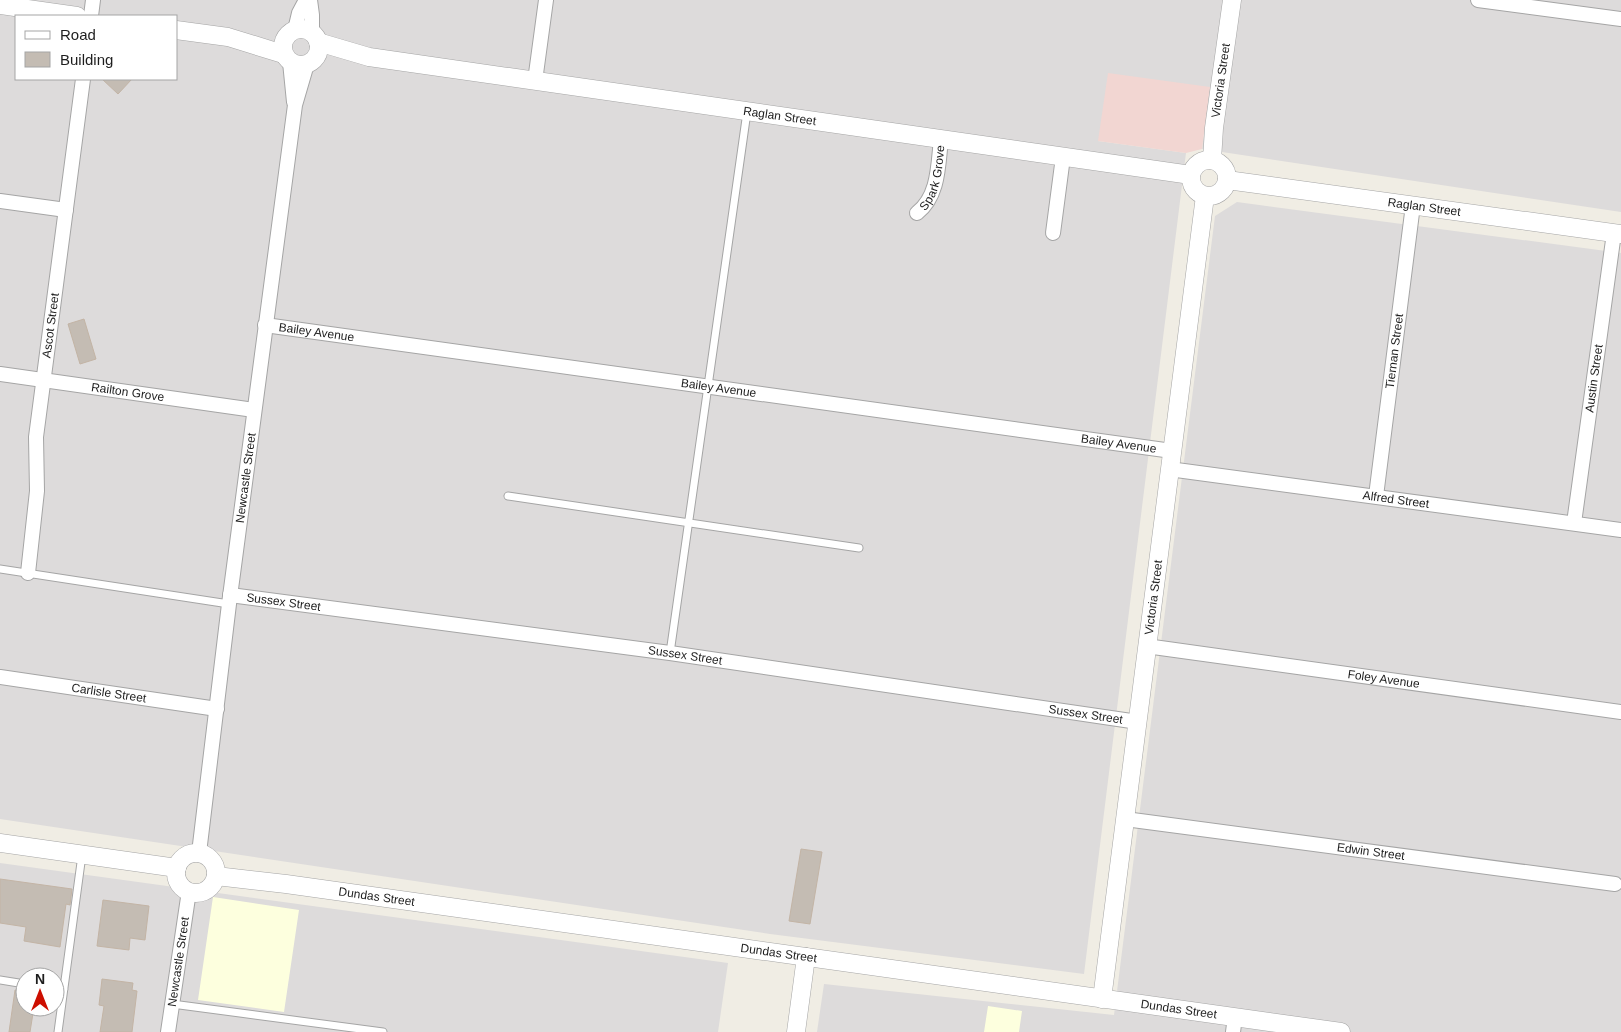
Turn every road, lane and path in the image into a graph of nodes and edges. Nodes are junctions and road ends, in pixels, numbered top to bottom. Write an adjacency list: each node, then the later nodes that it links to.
1 (93, 0): 9 (street)
2 (306, 0): 12 (street, Newcastle Street)
3 (310, 0): 12 (street, Newcastle Street)
4 (546, 0): 14 (street)
5 (1232, 0): 18 (street, Victoria Street)
6 (1478, 0): 10 (street)
7 (0, 5): 8 (street)
8 (70, 15)
9 (91, 15)
10 (1621, 18)
11 (178, 30): 12 (street, Raglan Street)
12 (301, 48): 14 (street, Raglan Street); 28 (street, Newcastle Street)
13 (83, 80): 24 (street, Ascot Street)
14 (535, 82): 15 (street, Raglan Street)
15 (747, 112): 16 (street, Raglan Street); 31 (lane)
16 (941, 139): 17 (street, Raglan Street); 25 (street, Spark Grove)
17 (1063, 157): 19 (street, Raglan Street); 26 (street)
18 (1212, 160): 19 (street); 20 (street)
19 (1190, 175): 21 (street)
20 (1227, 180): 21 (street); 23 (street, Raglan Street)
21 (1205, 196): 33 (street, Victoria Street)
22 (0, 201): 24 (street)
23 (1413, 206): 27 (street, Raglan Street); 35 (street, Tiernan Street)
24 (66, 210): 30 (street, Ascot Street)
25 (917, 213)
26 (1053, 233)
27 (1617, 233): 37 (street, Austin Street)
28 (265, 325): 31 (street, Bailey Avenue); 32 (street, Newcastle Street)
29 (0, 374): 30 (street, Railton Grove)
30 (43, 380): 32 (street, Railton Grove); 41 (street, Ascot Street)
31 (708, 387): 33 (street, Bailey Avenue); 36 (lane)
32 (254, 410): 42 (street, Newcastle Street)
33 (1171, 460): 35 (street, Alfred Street); 43 (street, Victoria Street)
34 (508, 496): 36 (lane)
35 (1376, 496): 37 (street, Alfred Street)
36 (688, 522): 39 (lane); 44 (lane)
37 (1574, 523): 38 (street, Alfred Street)
38 (1621, 530)
39 (860, 548)
40 (0, 569): 41 (lane)
41 (28, 573): 42 (lane)
42 (230, 600): 44 (street, Sussex Street); 46 (street, Newcastle Street)
43 (1146, 646): 47 (street, Foley Avenue); 48 (street, Victoria Street)
44 (670, 653): 48 (street, Sussex Street)
45 (0, 677): 46 (street, Carlisle Street)
46 (217, 709): 51 (street, Newcastle Street)
47 (1621, 712)
48 (1138, 722): 49 (street, Victoria Street)
49 (1125, 818): 55 (street, Edwin Street); 61 (street, Victoria Street)
50 (0, 843): 52 (street)
51 (199, 853): 53 (street); 54 (street)
52 (82, 854): 53 (street); 60 (lane)
53 (177, 868): 56 (street)
54 (216, 876): 56 (street); 57 (street, Dundas Street)
55 (1615, 884)
56 (189, 891): 62 (street, Newcastle Street)
57 (806, 957): 61 (street, Dundas Street); 68 (street)
58 (0, 980): 59 (lane)
59 (15, 982)
60 (65, 982)
61 (1102, 999): 64 (street, Dundas Street)
62 (172, 1004): 66 (street, Newcastle Street); 67 (lane)
63 (60, 1017): 65 (lane)
64 (1234, 1025): 69 (street, Dundas Street)
65 (58, 1032)
66 (168, 1032)
67 (383, 1032)
68 (796, 1032)
69 (1341, 1032)

